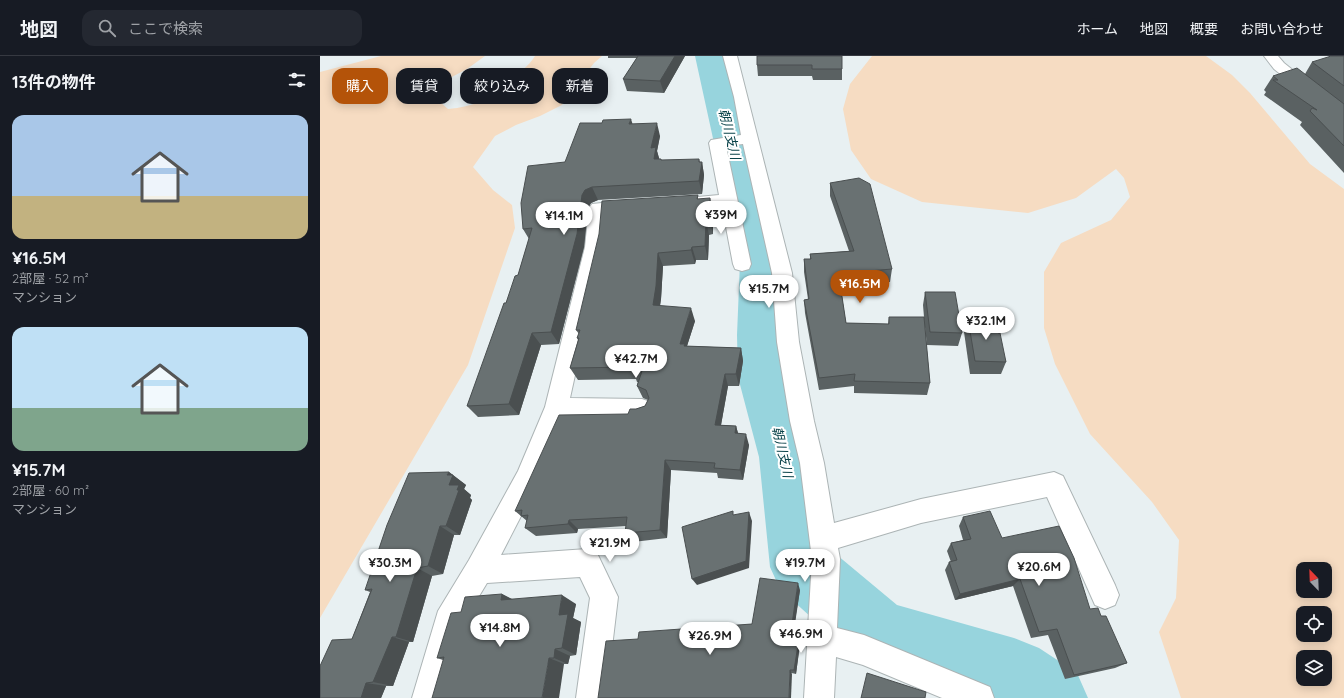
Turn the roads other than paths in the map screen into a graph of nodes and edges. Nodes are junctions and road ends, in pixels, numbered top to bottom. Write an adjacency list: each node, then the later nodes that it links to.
1 (730, 56): 4 (street)
2 (1271, 56): 3 (street)
3 (1341, 112)
4 (748, 138): 5 (street); 9 (street)
5 (729, 200): 6 (street); 7 (street)
6 (742, 264)
7 (556, 407): 8 (street); 10 (street)
8 (642, 409)
9 (825, 549): 11 (street); 12 (street)
10 (479, 570): 13 (street); 14 (street)
11 (1105, 595)
12 (823, 639): 15 (street); 16 (street)
13 (427, 698)
14 (591, 698)
15 (819, 698)
16 (979, 698)

